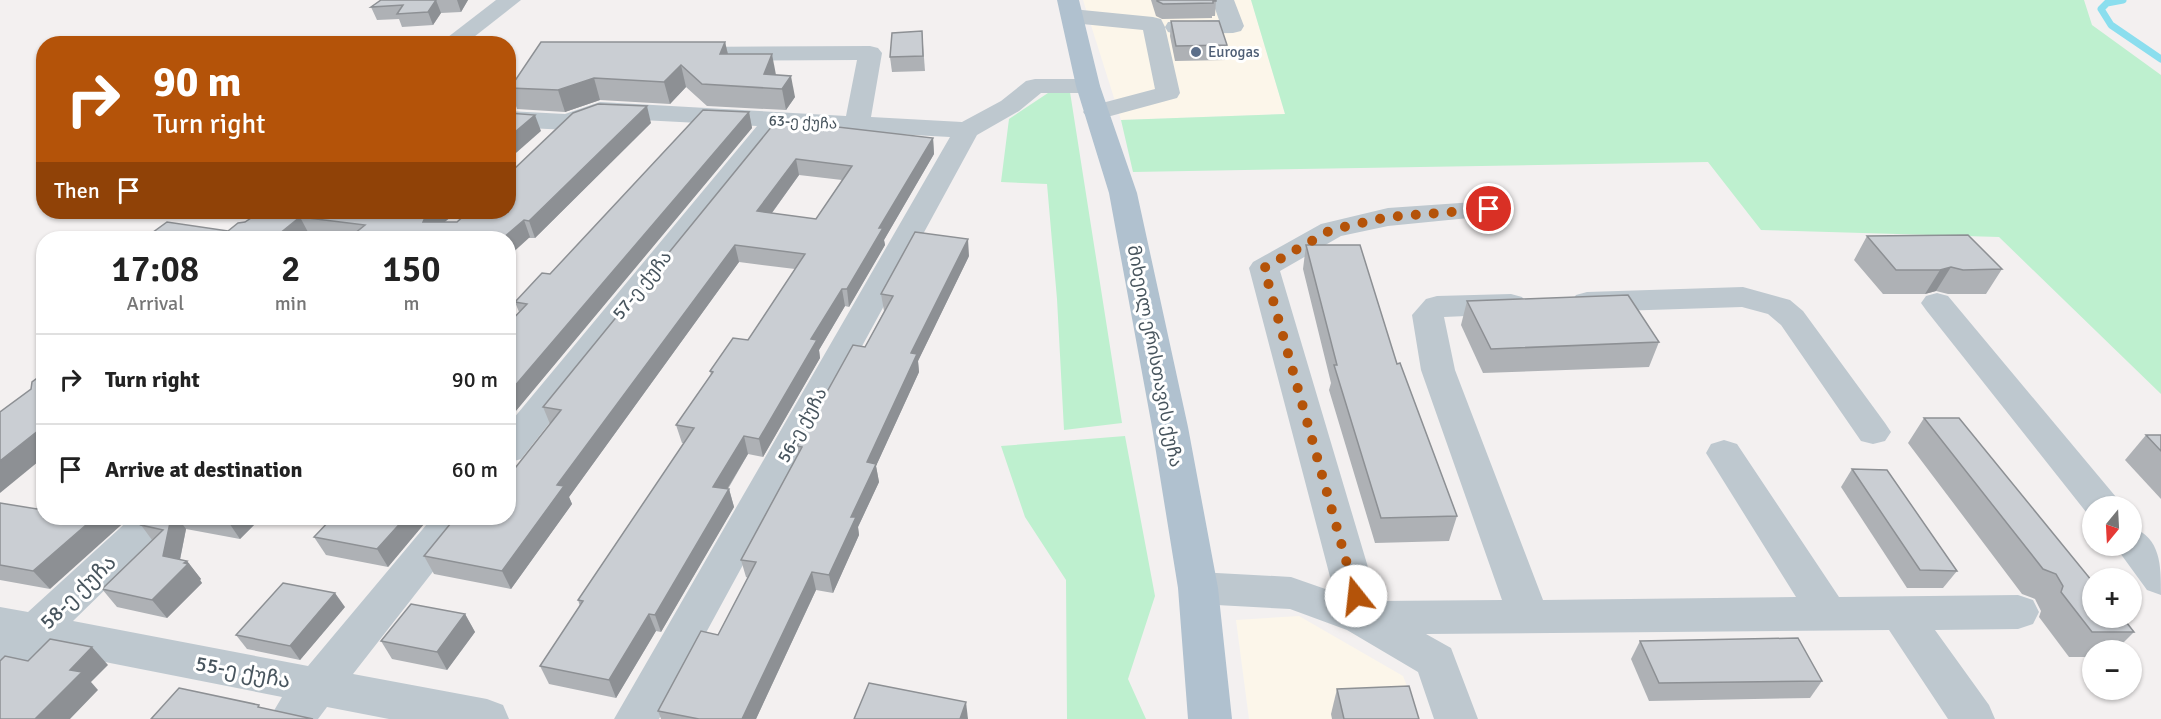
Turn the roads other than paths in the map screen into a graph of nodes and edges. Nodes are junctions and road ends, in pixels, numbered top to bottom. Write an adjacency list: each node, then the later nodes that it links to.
1 (510, 0): 5 (street)
2 (1223, 0): 4 (street)
3 (1070, 8): 4 (street); 7 (main road, მიხეილ ერისთავის ქუჩა)
4 (1154, 28): 7 (street)
5 (461, 36)
6 (659, 54): 11 (street)
7 (1092, 99): 12 (street); 24 (main road, მიხეილ ერისთავის ქუჩა)
8 (516, 119): 10 (street, 63-ე ქუჩა)
9 (775, 121): 10 (street, 63-ე ქუჩა); 11 (street, 63-ე ქუჩა); 17 (street, 57-ე ქუჩა)
10 (568, 122): 13 (street)
11 (857, 125): 12 (street, 63-ე ქუჩა)
12 (967, 130): 35 (street, 56-ე ქუჩა)
13 (543, 146)
14 (1489, 209): 29 (street)
15 (1937, 303): 19 (street)
16 (1873, 432): 28 (street)
17 (516, 440)
18 (1724, 453): 27 (street)
19 (2094, 496)
20 (146, 525): 30 (street, 58-ე ქუჩა)
21 (448, 525): 32 (street)
22 (2142, 555): 23 (street)
23 (2161, 579)
24 (1198, 588): 29 (street); 36 (main road, მიხეილ ერისთავის ქუჩა)
25 (2018, 612): 26 (street)
26 (1900, 613): 27 (street); 38 (street)
27 (1828, 614): 28 (street)
28 (1529, 617): 29 (street)
29 (1362, 618): 37 (street)
30 (18, 628): 31 (street, 58-ე ქუჩა); 32 (street, 55-ე ქუჩა)
31 (0, 666)
32 (317, 686): 33 (street); 34 (street, 55-ე ქუჩა)
33 (291, 719)
34 (486, 719)
35 (636, 719)
36 (1210, 719)
37 (1456, 719)
38 (1973, 719)

